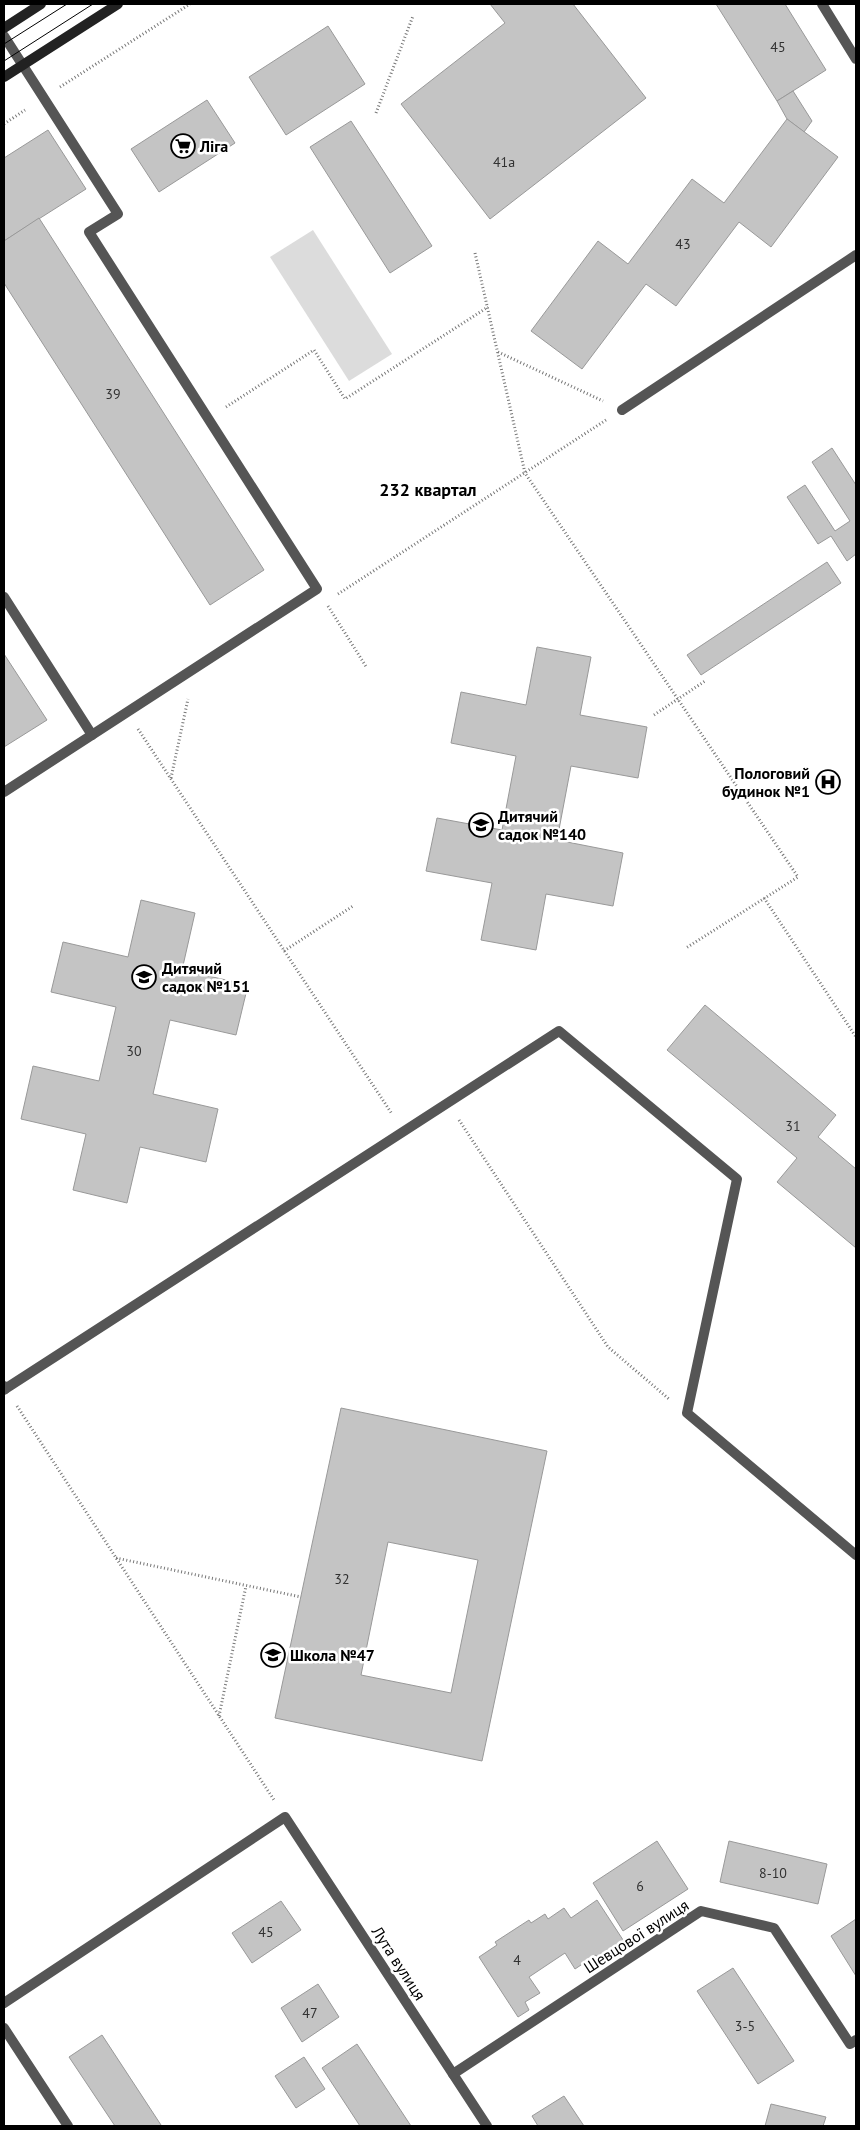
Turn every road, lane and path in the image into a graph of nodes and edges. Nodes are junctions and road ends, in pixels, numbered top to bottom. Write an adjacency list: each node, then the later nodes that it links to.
1 (41, 4): 6 (main road)
2 (118, 4): 9 (main road)
3 (190, 4): 11 (path)
4 (822, 4): 8 (street)
5 (413, 16): 12 (path)
6 (4, 28)
7 (4, 36): 9 (street)
8 (856, 59)
9 (23, 65): 10 (main road); 11 (street)
10 (4, 77)
11 (43, 98): 13 (path); 19 (street)
12 (376, 113)
13 (4, 124)
14 (475, 253): 16 (path)
15 (856, 255): 18 (street)
16 (488, 307): 17 (path); 19 (path)
17 (498, 352): 18 (path); 20 (path)
18 (622, 410): 20 (path)
19 (208, 418): 23 (street)
20 (526, 473): 26 (path)
21 (4, 597): 29 (street)
22 (326, 602): 24 (path)
23 (195, 668): 27 (street); 30 (path)
24 (368, 668)
25 (705, 681): 26 (path)
26 (678, 699): 28 (path); 32 (path)
27 (127, 712): 29 (street); 30 (path)
28 (654, 715)
29 (92, 735): 31 (street)
30 (171, 779): 35 (path)
31 (4, 792)
32 (764, 898): 34 (path); 36 (path)
33 (353, 906): 35 (path)
34 (686, 948)
35 (284, 951): 38 (path)
36 (856, 1037)
37 (448, 1103): 38 (street); 40 (path); 40 (street)
38 (403, 1131): 39 (street)
39 (4, 1388): 42 (path)
40 (686, 1413): 41 (street)
41 (856, 1555)
42 (116, 1558): 43 (path); 45 (path)
43 (246, 1586): 44 (path); 45 (path)
44 (301, 1597)
45 (219, 1716): 46 (path)
46 (285, 1817): 47 (street); 50 (street, Лута вулиця)
47 (4, 2003)
48 (4, 2028): 51 (street)
49 (856, 2040): 50 (street, Шевцової вулиця)
50 (453, 2074): 52 (street, Лута вулиця)
51 (68, 2126)
52 (487, 2126)

